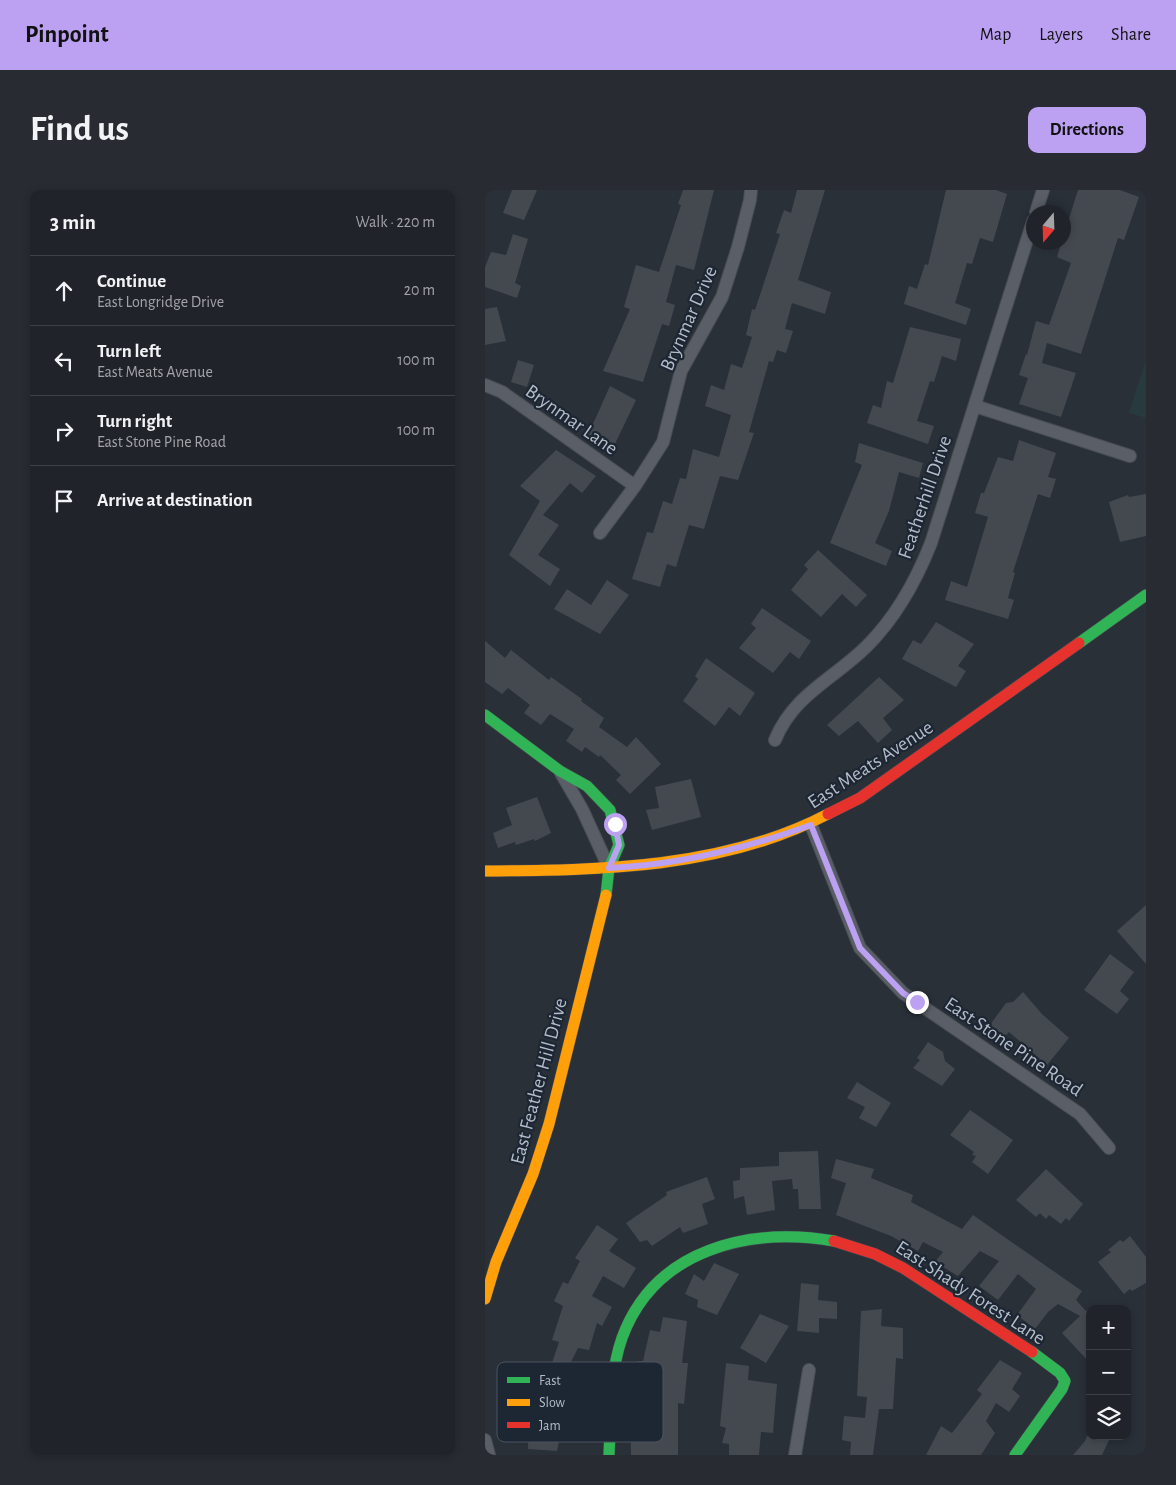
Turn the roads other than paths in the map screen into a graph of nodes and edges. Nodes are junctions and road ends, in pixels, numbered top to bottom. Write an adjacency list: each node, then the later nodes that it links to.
1 (751, 190): 8 (street, Brynmar Drive)
2 (1043, 190): 3 (street)
3 (1038, 205)
4 (1026, 243): 6 (street, Featherhill Drive)
5 (485, 385): 8 (street, Brynmar Lane)
6 (975, 406): 7 (street); 12 (street, Featherhill Drive)
7 (1130, 456)
8 (635, 486): 9 (street, Brynmar Drive)
9 (600, 533)
10 (1146, 595): 14 (street, East Meats Avenue)
11 (485, 715): 13 (street, East Feather Hill Drive)
12 (775, 740)
13 (560, 771): 15 (street); 15 (street, East Feather Hill Drive)
14 (811, 825): 15 (street, East Meats Avenue); 17 (street, East Stone Pine Road)
15 (609, 868): 16 (street, East Meats Avenue); 18 (street, East Feather Hill Drive)
16 (485, 871)
17 (1109, 1148)
18 (485, 1299)
19 (617, 1362): 26 (street, East Shady Forest Lane)
20 (809, 1370): 25 (street)
21 (485, 1440): 23 (street)
22 (610, 1442): 24 (street, East Shady Forest Lane)
23 (489, 1455)
24 (609, 1455)
25 (795, 1455)
26 (1015, 1455)

